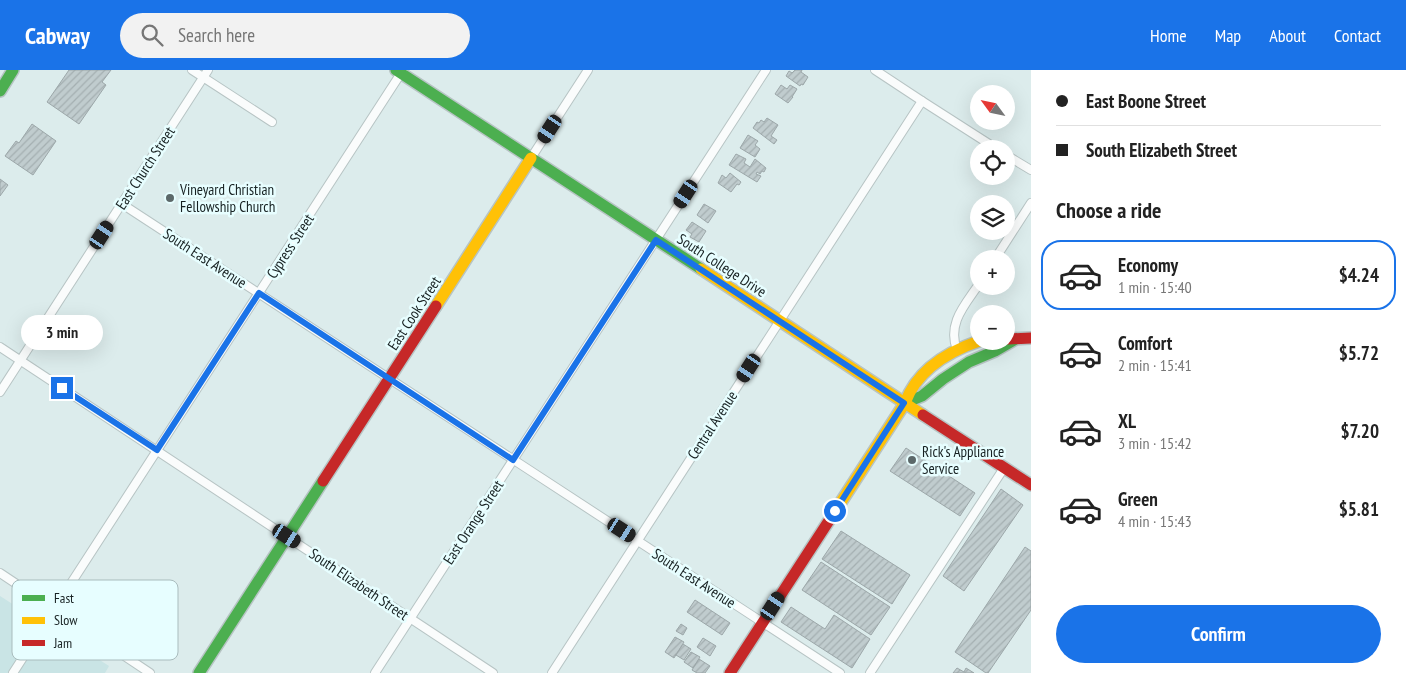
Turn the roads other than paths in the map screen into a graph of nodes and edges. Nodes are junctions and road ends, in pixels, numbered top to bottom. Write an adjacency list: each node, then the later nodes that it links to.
1 (13, 70): 9 (street)
2 (192, 70): 8 (street)
3 (208, 70): 8 (street, East Church Street)
4 (588, 70): 13 (street, East Cook Street)
5 (766, 70): 18 (street, East Orange Street)
6 (875, 70): 10 (street)
7 (400, 71): 13 (street, South College Drive); 20 (street, Cypress Street)
8 (203, 77): 11 (street); 17 (street, East Church Street)
9 (0, 91)
10 (922, 102): 12 (street); 22 (street, Central Avenue)
11 (272, 122)
12 (983, 140)
13 (531, 158): 18 (street, South College Drive); 30 (street, East Cook Street)
14 (1015, 160): 15 (street)
15 (1031, 170)
16 (1031, 203): 19 (street)
17 (122, 204): 20 (street, South East Avenue); 29 (street, East Church Street)
18 (656, 240): 22 (street, South College Drive); 34 (street, East Orange Street)
19 (1001, 250)
20 (259, 293): 30 (street, South East Avenue); 33 (street, Cypress Street)
21 (971, 295): 27 (street)
22 (780, 321): 32 (street, South College Drive); 38 (street, Central Avenue)
23 (1031, 338): 24 (street)
24 (1015, 340)
25 (970, 345): 27 (street)
26 (0, 347): 29 (street, South Elizabeth Street)
27 (957, 350): 32 (street)
28 (996, 350): 32 (street)
29 (21, 360): 31 (street, East Church Street); 33 (street, South Elizabeth Street)
30 (389, 378): 34 (street, South East Avenue); 37 (street, East Cook Street)
31 (0, 392)
32 (904, 403): 35 (street, South College Drive); 43 (street)
33 (157, 450): 37 (street, South Elizabeth Street); 40 (street, Cypress Street)
34 (513, 460): 38 (street, South East Avenue); 42 (street, East Orange Street)
35 (1004, 468): 36 (street, South College Drive); 54 (street)
36 (1031, 486)
37 (287, 536): 42 (street, South Elizabeth Street); 48 (street, East Cook Street)
38 (637, 540): 43 (street, South East Avenue); 51 (street, Central Avenue)
39 (0, 573): 41 (street)
40 (73, 580)
41 (12, 581)
42 (410, 618): 49 (street, East Orange Street); 50 (street, South Elizabeth Street)
43 (762, 622): 52 (street); 53 (street, South East Avenue)
44 (21, 660): 46 (street, Cypress Street)
45 (130, 660): 47 (street)
46 (13, 673)
47 (150, 673)
48 (199, 673)
49 (375, 673)
50 (493, 673)
51 (552, 673)
52 (730, 673)
53 (840, 673)
54 (870, 673)

